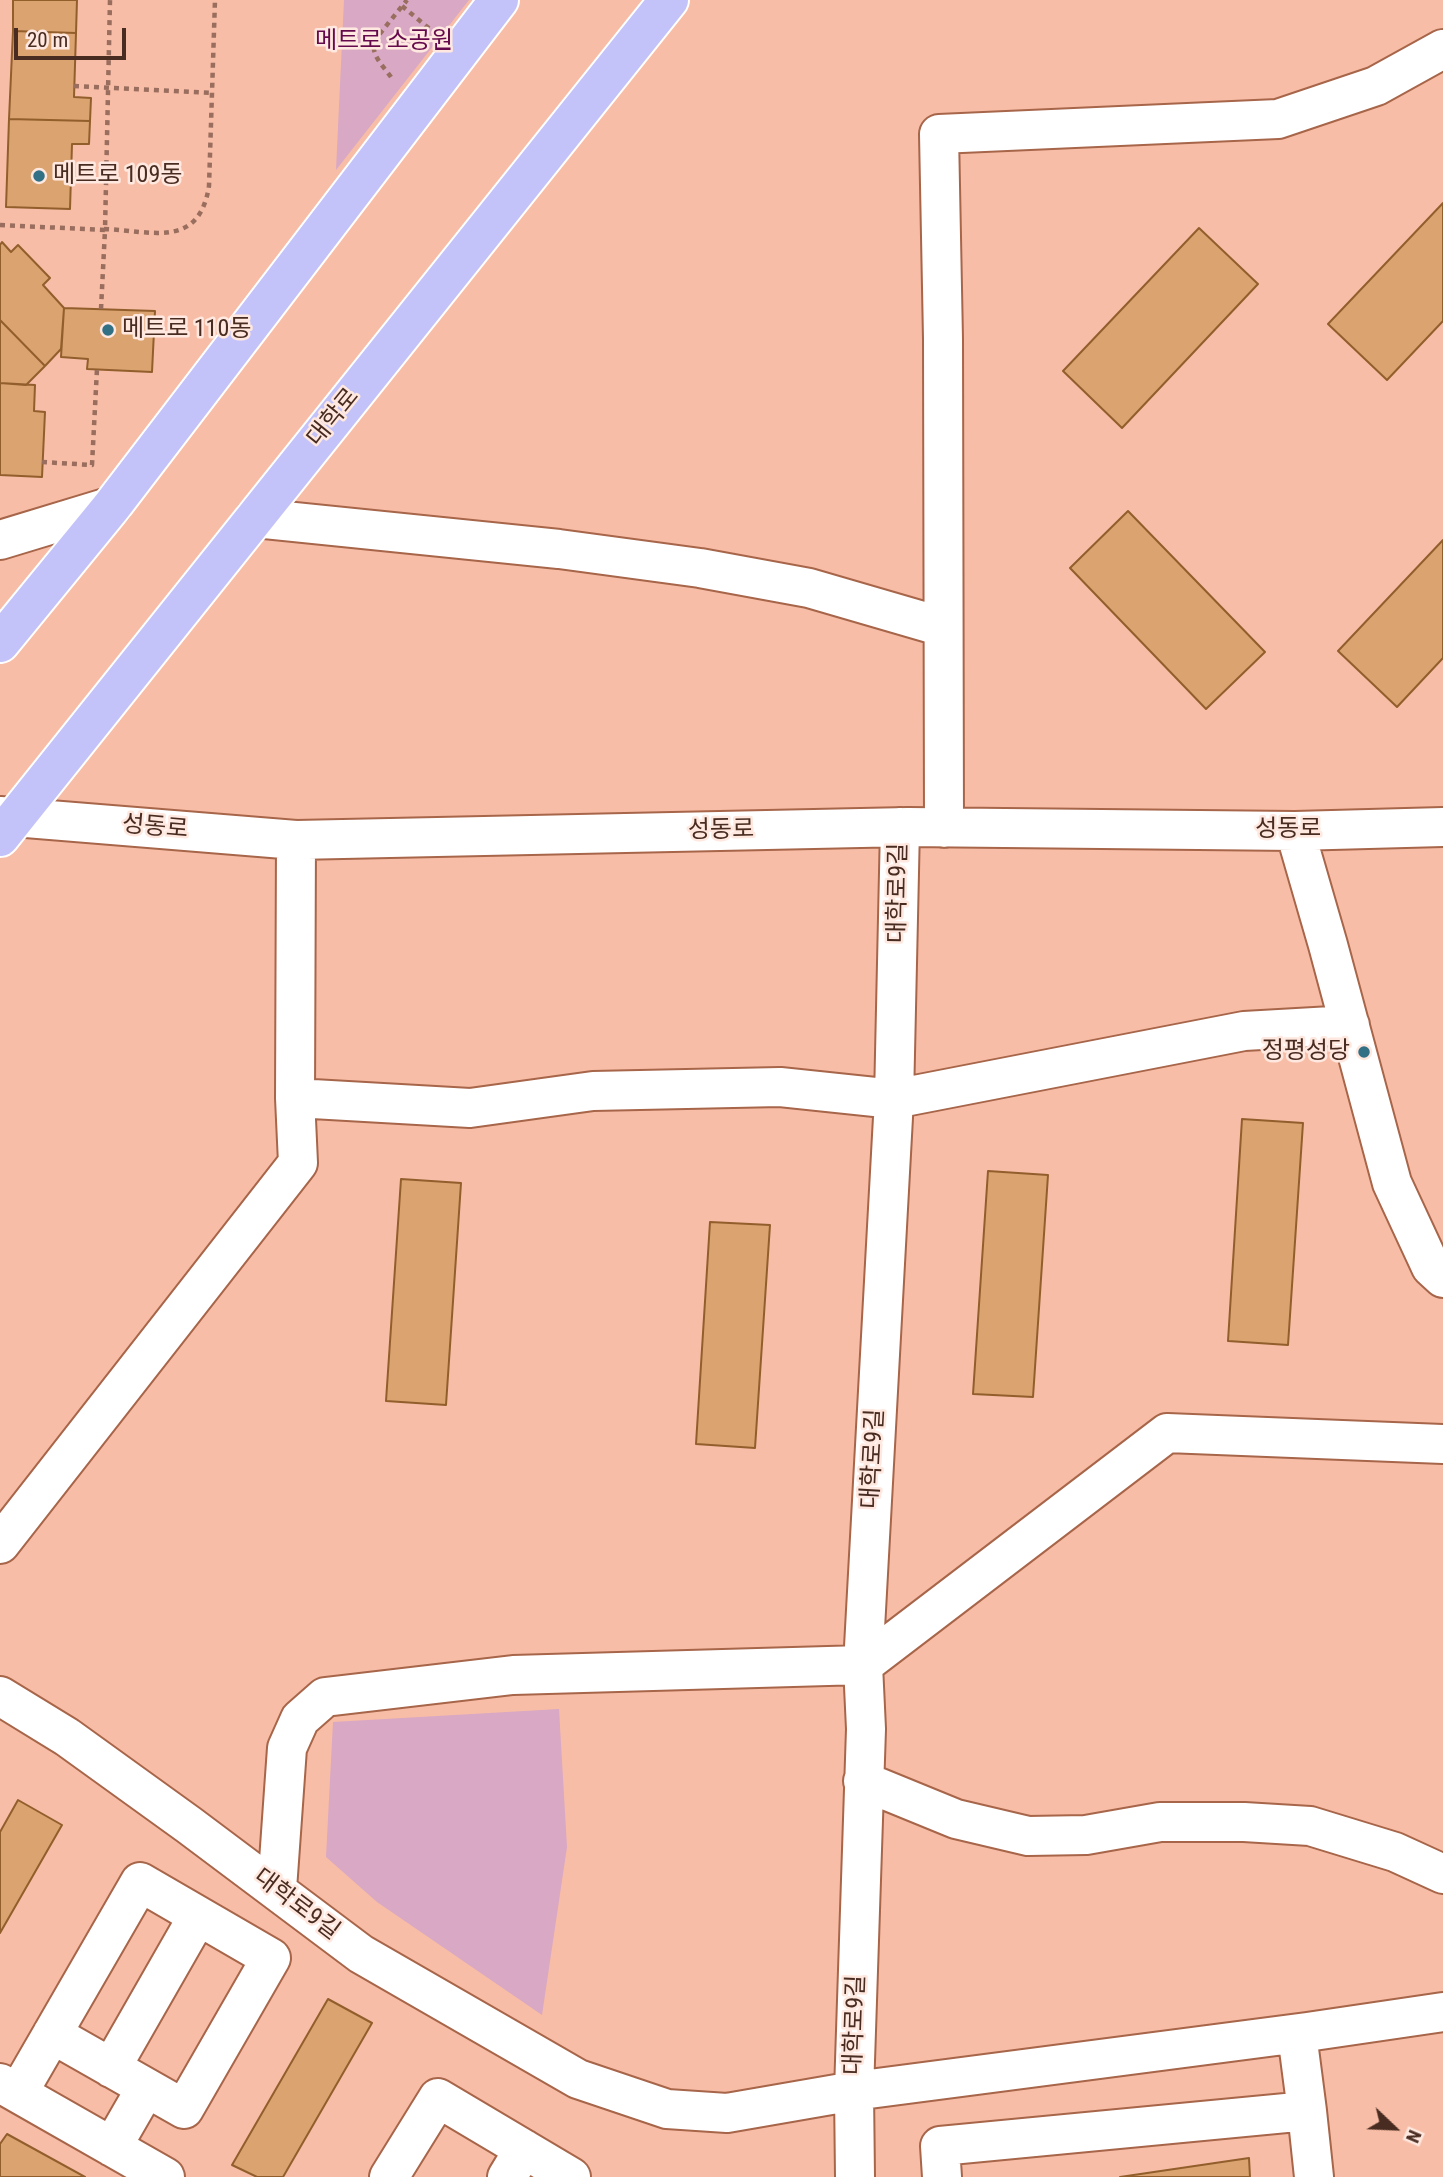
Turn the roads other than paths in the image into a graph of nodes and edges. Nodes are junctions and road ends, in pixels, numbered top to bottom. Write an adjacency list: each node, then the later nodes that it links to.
1 (499, 0): 4 (main road)
2 (669, 0): 5 (main road, 대학로)
3 (1443, 49): 7 (street)
4 (112, 506): 6 (street); 8 (main road)
5 (255, 518): 7 (street); 9 (main road, 대학로)
6 (0, 540)
7 (943, 627): 12 (street)
8 (0, 643)
9 (5, 823): 14 (street, 성동로)
10 (900, 827): 12 (street, 성동로); 14 (street, 성동로); 17 (street, 대학로9길)
11 (1443, 827): 13 (street, 성동로)
12 (944, 828): 13 (street, 성동로)
13 (1295, 831): 15 (street)
14 (296, 840): 16 (street)
15 (1350, 1025): 17 (street); 18 (street)
16 (295, 1098): 17 (street); 20 (street)
17 (894, 1100): 21 (street, 대학로9길)
18 (1443, 1278)
19 (1443, 1444): 21 (street)
20 (0, 1544)
21 (863, 1665): 23 (street, 대학로9길); 25 (street)
22 (0, 1696): 25 (street, 대학로9길)
23 (863, 1781): 24 (street); 33 (street, 대학로9길)
24 (1443, 1874)
25 (277, 1889): 33 (street, 대학로9길)
26 (198, 1916): 28 (street); 30 (street); 32 (street)
27 (1443, 2012): 29 (street, 대학로9길)
28 (52, 2034): 30 (street); 31 (street)
29 (1297, 2034): 33 (street, 대학로9길); 34 (street)
30 (111, 2068): 32 (street)
31 (9, 2088): 35 (street)
32 (146, 2088): 35 (street)
33 (854, 2091): 40 (street, 대학로9길)
34 (1307, 2111): 41 (street); 42 (street)
35 (112, 2147): 37 (street)
36 (515, 2163): 38 (street); 39 (street)
37 (166, 2177)
38 (389, 2177)
39 (571, 2177)
40 (855, 2177)
41 (942, 2177)
42 (1314, 2177)

